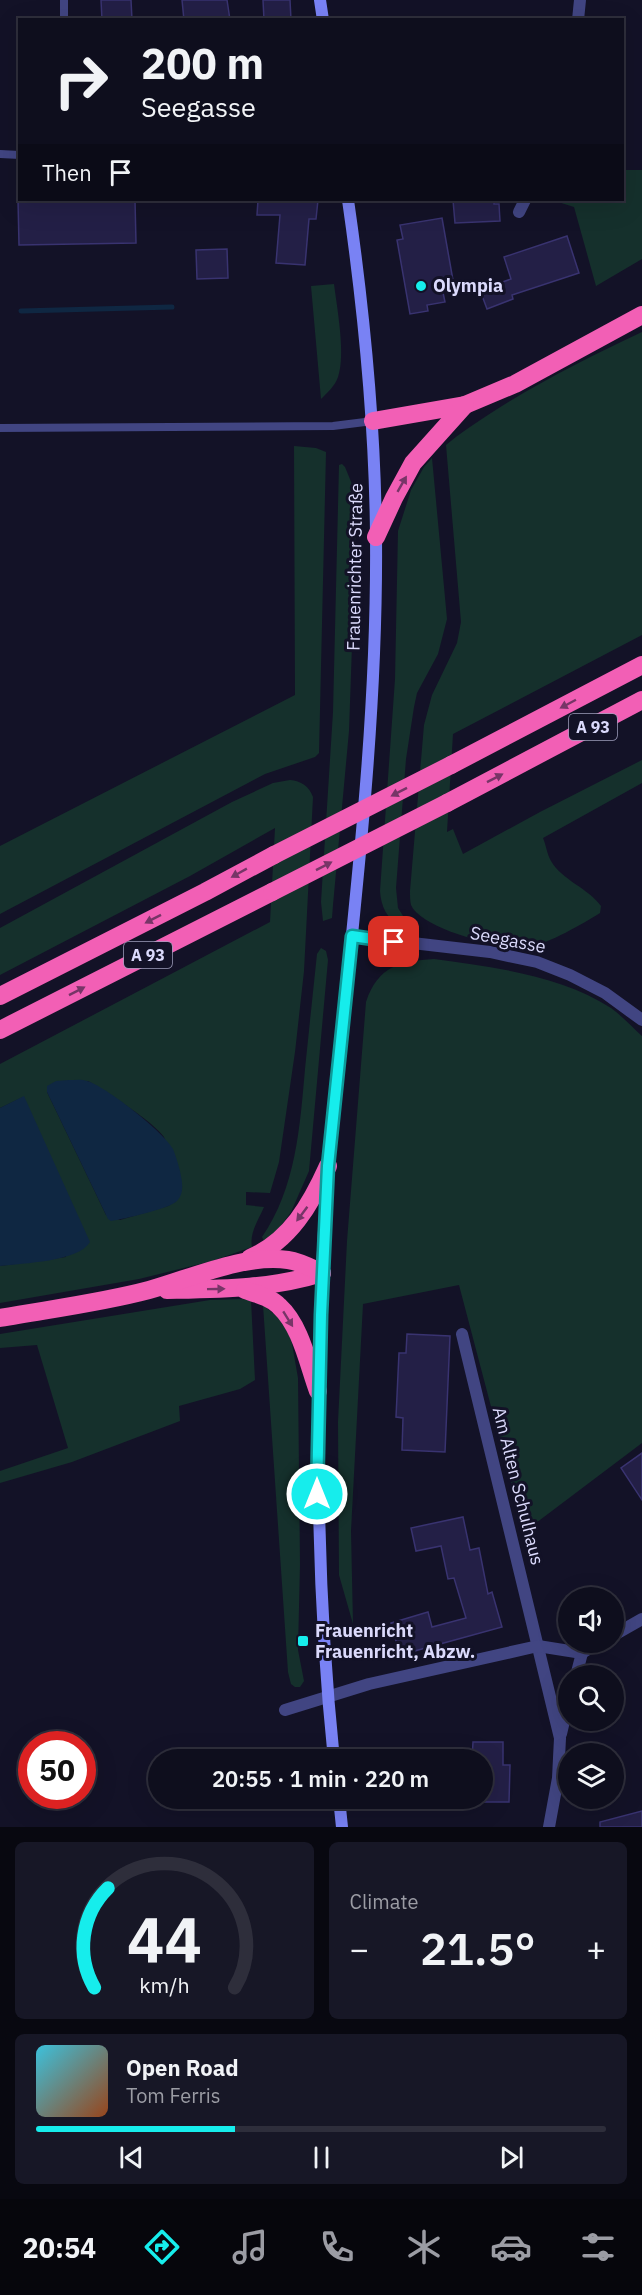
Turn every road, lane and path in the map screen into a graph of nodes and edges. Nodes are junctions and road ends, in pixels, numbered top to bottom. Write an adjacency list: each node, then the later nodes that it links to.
1 (64, 0): 4 (lane)
2 (320, 0): 5 (main road)
3 (580, 0): 6 (street)
4 (64, 18)
5 (323, 18)
6 (578, 18)
7 (0, 154): 8 (lane)
8 (18, 155)
9 (348, 201): 14 (main road, Frauenrichter Straße)
10 (524, 201): 11 (street)
11 (519, 212)
12 (642, 315): 13 (highway)
13 (465, 405): 14 (highway); 16 (highway, one-way to 13)
14 (373, 421): 15 (lane); 16 (main road, Frauenrichter Straße)
15 (0, 428)
16 (376, 537): 19 (main road, Frauenrichter Straße)
17 (642, 663): 20 (highway, A 93, one-way to 20, bridge)
18 (642, 700): 22 (highway, A 93, one-way to 18, bridge)
19 (352, 936): 21 (street, Seegasse); 23 (main road, Frauenrichter Straße)
20 (0, 996)
21 (642, 1020)
22 (0, 1032)
23 (328, 1166): 24 (highway, one-way to 24); 25 (main road, Frauenrichter Straße)
24 (234, 1265): 25 (highway); 27 (highway)
25 (322, 1273): 26 (highway); 30 (main road, Frauenrichter Straße)
26 (241, 1288): 27 (highway, one-way to 26); 30 (highway, one-way to 30)
27 (150, 1290): 28 (highway)
28 (1, 1318)
29 (462, 1334): 33 (street, Am Alten Schulhaus)
30 (318, 1391): 37 (main road, Frauenrichter Straße)
31 (642, 1619): 32 (street)
32 (624, 1629)
33 (538, 1646): 34 (street); 37 (street); 40 (street, Am Alten Schulhaus)
34 (558, 1649)
35 (582, 1653): 36 (street)
36 (579, 1665)
37 (327, 1696): 38 (street); 41 (main road, Frauenrichter Straße)
38 (285, 1710)
39 (562, 1731): 40 (street)
40 (560, 1738): 44 (street, Am Alten Schulhaus)
41 (333, 1749)
42 (340, 1809): 43 (main road)
43 (342, 1827)
44 (549, 1827)

